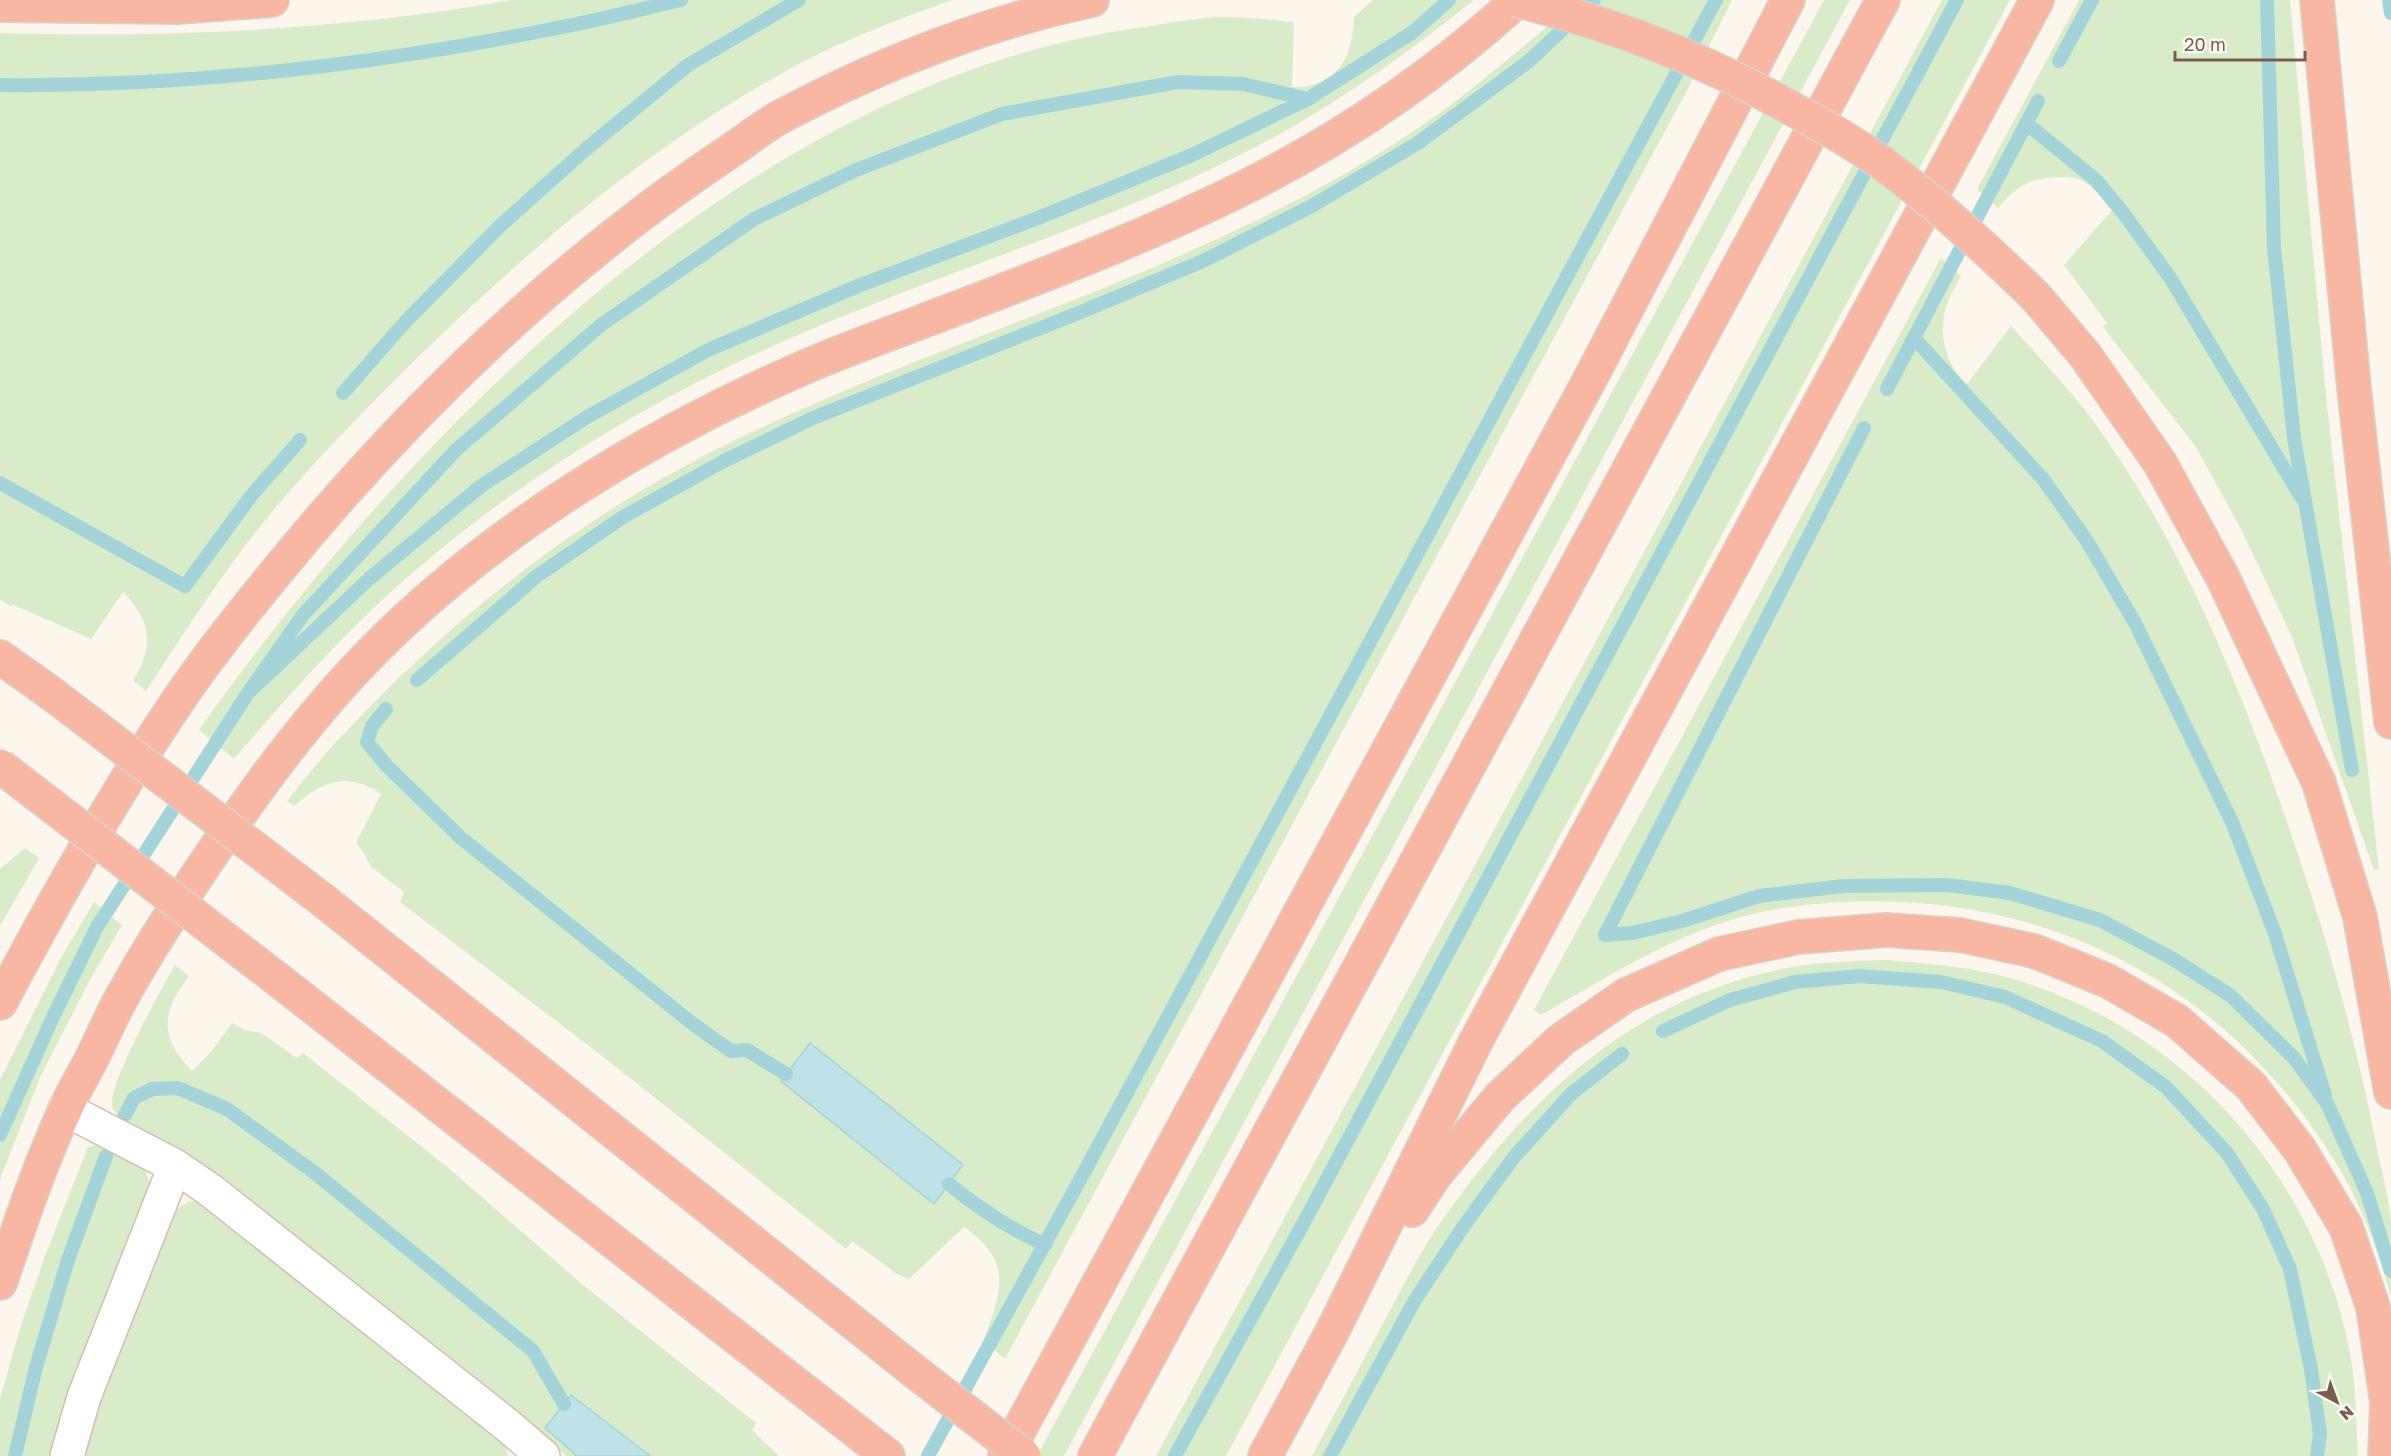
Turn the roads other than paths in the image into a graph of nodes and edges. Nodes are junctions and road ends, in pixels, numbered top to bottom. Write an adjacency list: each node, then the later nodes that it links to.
1 (272, 0): 8 (highway)
2 (1092, 0): 12 (highway)
3 (1516, 0): 13 (highway, bridge); 14 (highway)
4 (1788, 0): 21 (highway)
5 (1884, 0): 23 (highway)
6 (2037, 0): 17 (highway)
7 (2318, 0): 10 (highway)
8 (0, 5)
9 (0, 657): 22 (highway, bridge)
10 (2391, 722)
11 (0, 766): 18 (highway, bridge)
12 (0, 1003)
13 (2391, 1092)
14 (65, 1109): 15 (lane); 16 (highway)
15 (175, 1166): 19 (lane); 20 (lane)
16 (0, 1283)
17 (1332, 1332): 24 (highway); 25 (highway)
18 (881, 1450)
19 (67, 1456)
20 (543, 1456)
21 (1005, 1456)
22 (1024, 1456)
23 (1095, 1456)
24 (1265, 1456)
25 (2385, 1456)

